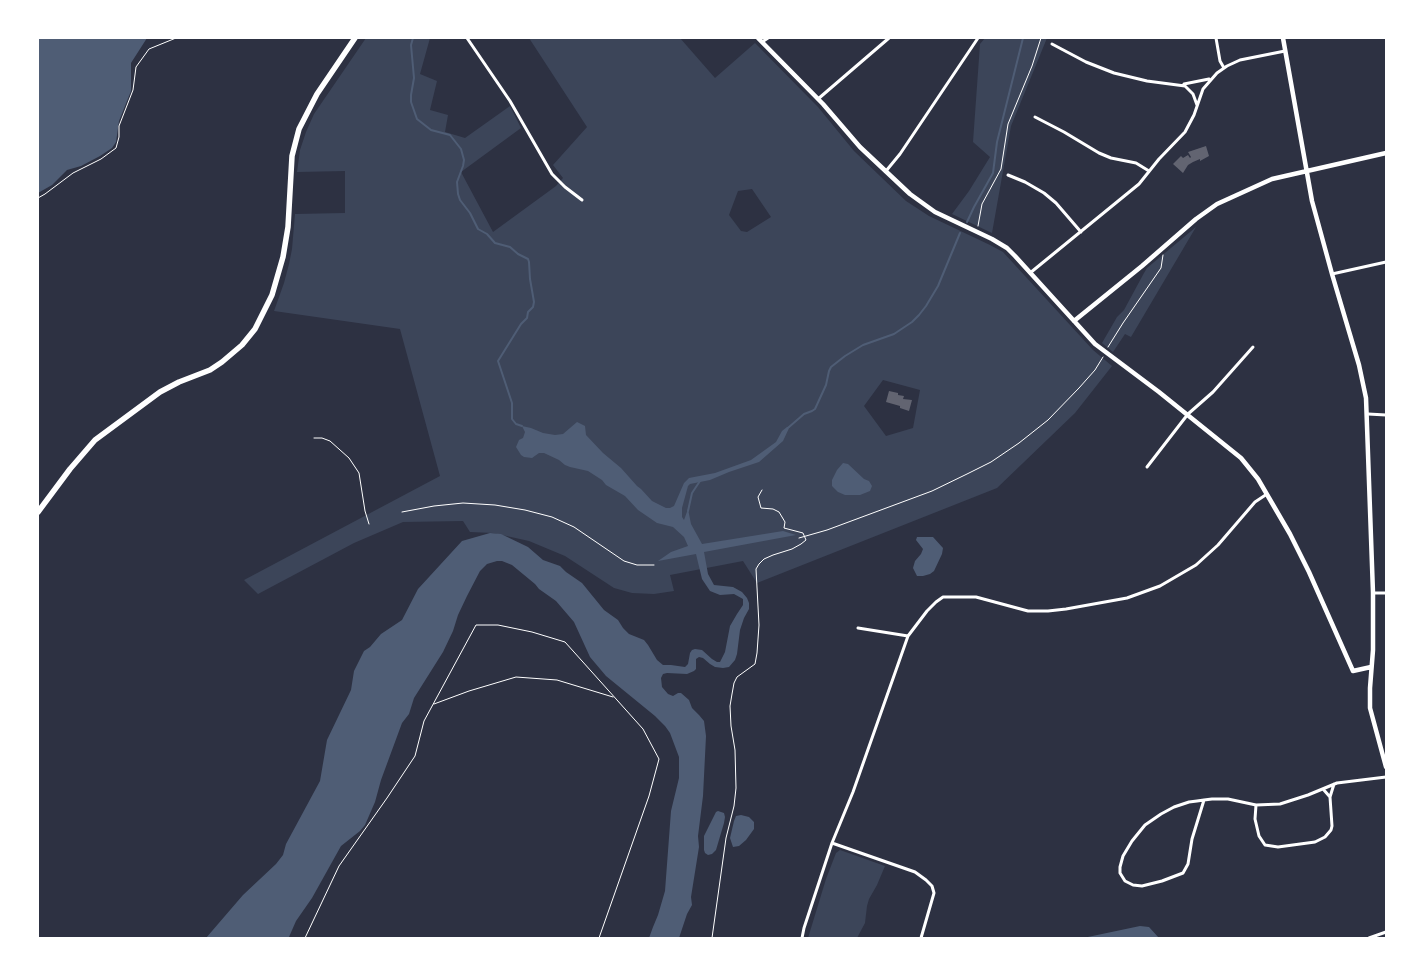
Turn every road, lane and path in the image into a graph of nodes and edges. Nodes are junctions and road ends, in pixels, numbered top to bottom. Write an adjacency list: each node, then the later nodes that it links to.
1 (176, 38): 25 (path)
2 (355, 38): 43 (main road)
3 (467, 38): 26 (street)
4 (758, 38): 11 (street)
5 (768, 38): 11 (street)
6 (889, 38): 17 (street)
7 (978, 38): 21 (street)
8 (1041, 38): 27 (path)
9 (1216, 38): 14 (street)
10 (1283, 38): 13 (street)
11 (762, 42): 17 (street)
12 (1052, 44): 16 (street)
13 (1285, 51): 14 (street); 23 (street)
14 (1224, 68): 15 (street)
15 (1214, 76): 16 (street); 18 (street)
16 (1180, 84): 18 (street)
17 (818, 99): 21 (street)
18 (1197, 108): 22 (street)
19 (1034, 118): 22 (street)
20 (1386, 153): 23 (street)
21 (885, 171): 27 (street)
22 (1149, 171): 28 (street)
23 (1306, 172): 29 (street); 32 (street)
24 (1008, 175): 28 (street)
25 (38, 198)
26 (582, 200)
27 (976, 231): 31 (street)
28 (1081, 232): 31 (street)
29 (1163, 248): 33 (street); 35 (path)
30 (1386, 262): 32 (street)
31 (1030, 273): 33 (street)
32 (1332, 274): 37 (street)
33 (1074, 321): 35 (street)
34 (1254, 346): 36 (street)
35 (1105, 353): 36 (street); 46 (path)
36 (1188, 414): 40 (street); 42 (street)
37 (1368, 414): 38 (street); 50 (street)
38 (1386, 415)
39 (314, 438): 45 (path)
40 (1147, 467)
41 (762, 490): 46 (path)
42 (1267, 494): 52 (street); 53 (street)
43 (38, 512)
44 (402, 512): 48 (path)
45 (369, 524)
46 (805, 536): 47 (path); 67 (path)
47 (799, 538)
48 (654, 566)
49 (1386, 593): 50 (street)
50 (1372, 594): 53 (street)
51 (858, 628): 52 (street)
52 (908, 636): 63 (street)
53 (1371, 667): 56 (street)
54 (614, 698): 55 (path); 55 (path); 66 (path)
55 (433, 704): 65 (path)
56 (1386, 766)
57 (1386, 777): 58 (street)
58 (1334, 784): 59 (street); 60 (street)
59 (1323, 789): 60 (street); 62 (street)
60 (1330, 797): 62 (street)
61 (1204, 800): 61 (street); 62 (street)
62 (1256, 805)
63 (832, 842): 68 (street); 69 (street)
64 (1386, 932): 70 (street)
65 (305, 938)
66 (598, 938)
67 (712, 938)
68 (802, 938)
69 (921, 938)
70 (1369, 938)

